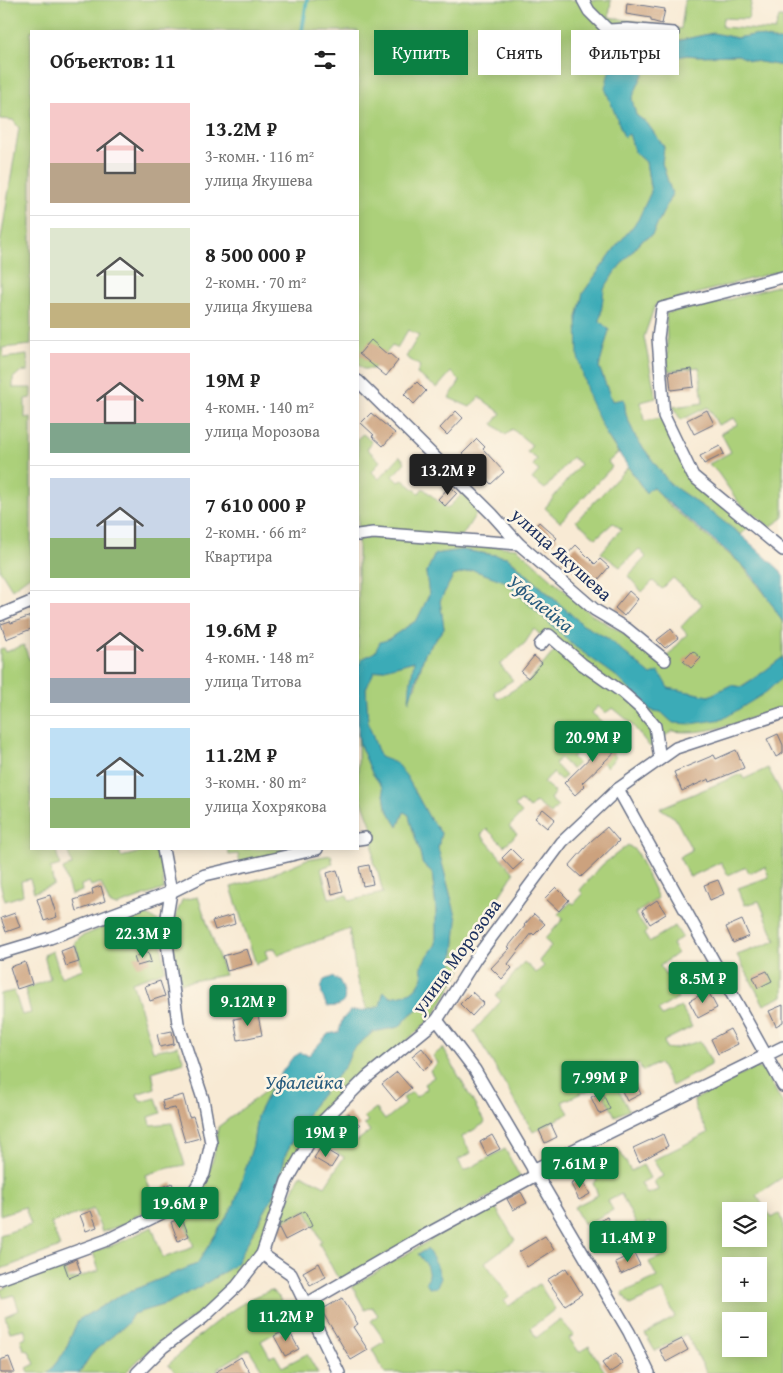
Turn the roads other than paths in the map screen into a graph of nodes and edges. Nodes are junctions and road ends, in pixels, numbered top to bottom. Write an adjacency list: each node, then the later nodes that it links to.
1 (583, 0): 3 (street)
2 (608, 30): 4 (street)
3 (608, 30)
4 (638, 30)
5 (783, 277): 9 (street)
6 (359, 382): 8 (street, улица Якушева)
7 (359, 535): 8 (street)
8 (519, 544): 13 (street, улица Якушева)
9 (783, 550)
10 (30, 602): 11 (street)
11 (0, 615)
12 (540, 645): 15 (street)
13 (665, 660)
14 (783, 713): 15 (street, улица Морозова)
15 (660, 759): 16 (street, улица Морозова)
16 (618, 788): 21 (street, улица Морозова); 23 (street)
17 (163, 850): 19 (street)
18 (313, 850): 19 (street)
19 (171, 892): 20 (street); 27 (street)
20 (0, 954)
21 (437, 1020): 25 (street); 26 (street, улица Морозова)
22 (783, 1047): 23 (street)
23 (765, 1056): 24 (street); 25 (street)
24 (783, 1086)
25 (534, 1172): 28 (street); 31 (street)
26 (262, 1254): 28 (street); 29 (street, улица Морозова)
27 (0, 1279)
28 (306, 1304): 30 (street)
29 (137, 1373)
30 (339, 1373)
31 (649, 1373)

